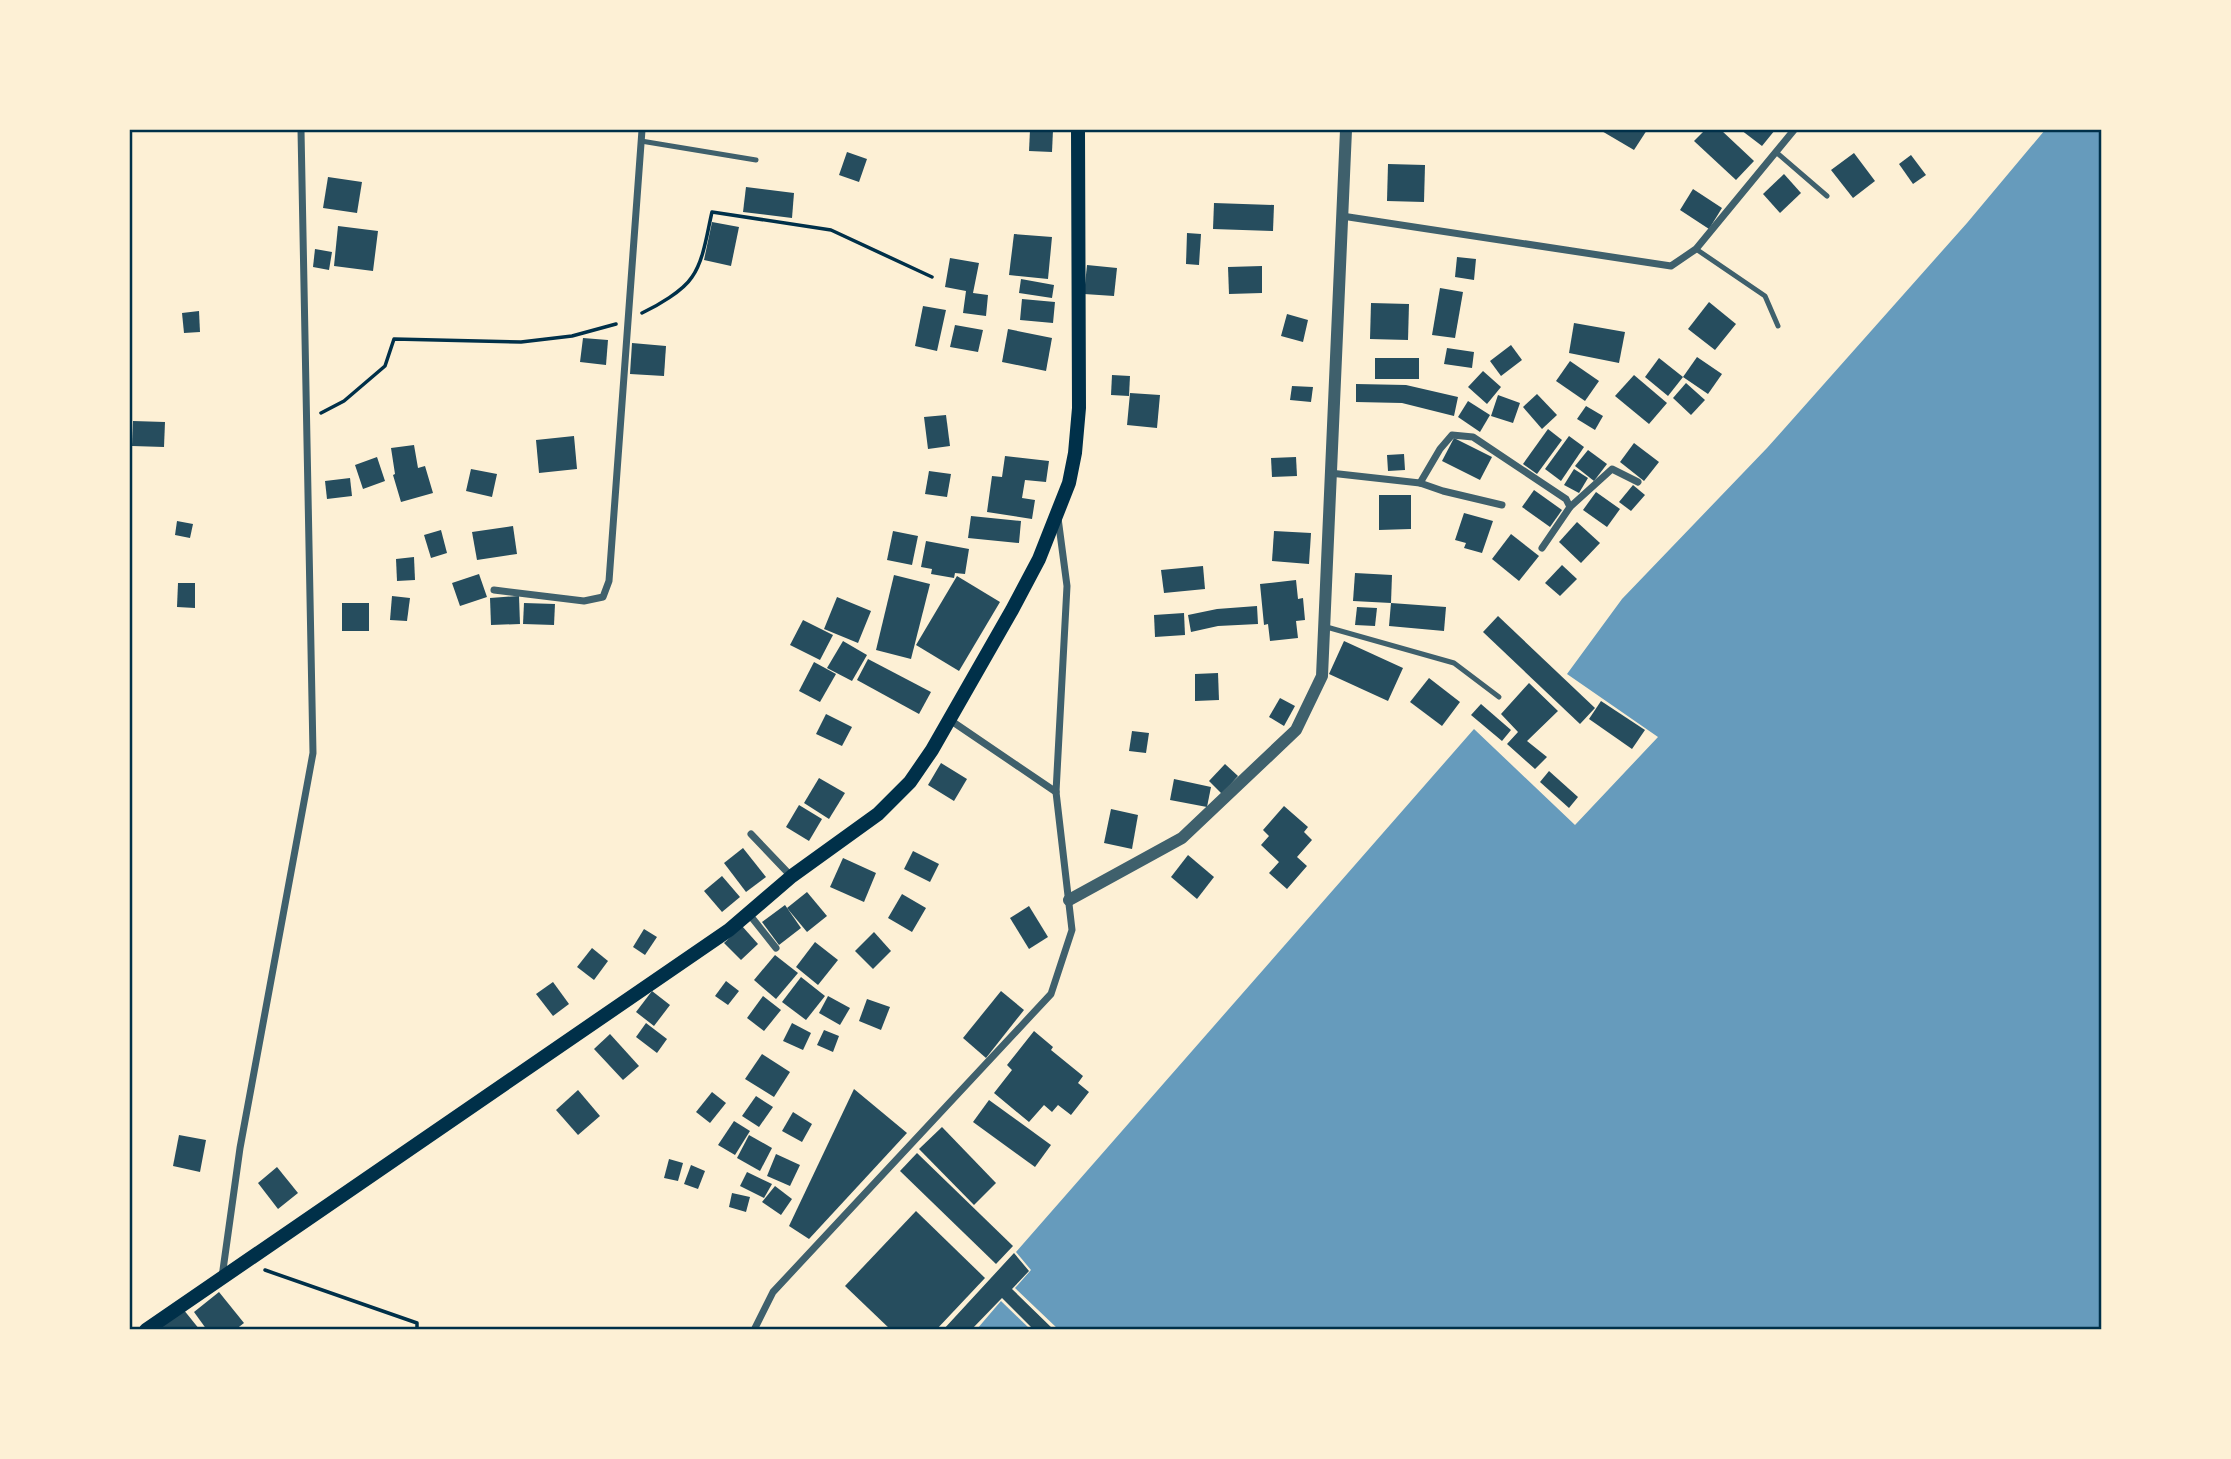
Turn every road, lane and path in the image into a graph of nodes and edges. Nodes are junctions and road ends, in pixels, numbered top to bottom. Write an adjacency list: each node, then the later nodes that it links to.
1 (301, 130): 15 (street)
2 (642, 130): 6 (street)
3 (1078, 130): 21 (main road)
4 (1346, 130): 10 (street)
5 (1794, 130): 7 (street)
6 (641, 141): 8 (lane); 13 (street)
7 (1776, 152): 9 (lane); 11 (street)
8 (756, 160)
9 (1827, 196)
10 (1342, 216): 11 (street); 16 (street)
11 (1696, 249): 14 (lane)
12 (932, 277): 13 (path)
13 (628, 320): 15 (path); 23 (street)
14 (1778, 326)
15 (306, 420): 34 (street)
16 (1331, 473): 18 (street); 24 (street)
17 (1638, 482): 20 (street)
18 (1420, 483): 19 (street); 20 (street)
19 (1502, 505)
20 (1570, 507): 22 (street)
21 (1057, 515): 26 (main road); 27 (street)
22 (1542, 548)
23 (494, 590)
24 (1324, 626): 25 (lane); 30 (street)
25 (1499, 697)
26 (950, 720): 27 (street); 29 (main road)
27 (1056, 792): 30 (street)
28 (751, 834): 29 (street)
29 (792, 876): 31 (main road)
30 (1069, 901): 37 (street)
31 (749, 914): 32 (street); 33 (main road)
32 (776, 948)
33 (243, 1263): 34 (main road); 36 (path)
34 (222, 1277): 35 (main road)
35 (146, 1329)
36 (417, 1329)
37 (754, 1329)

